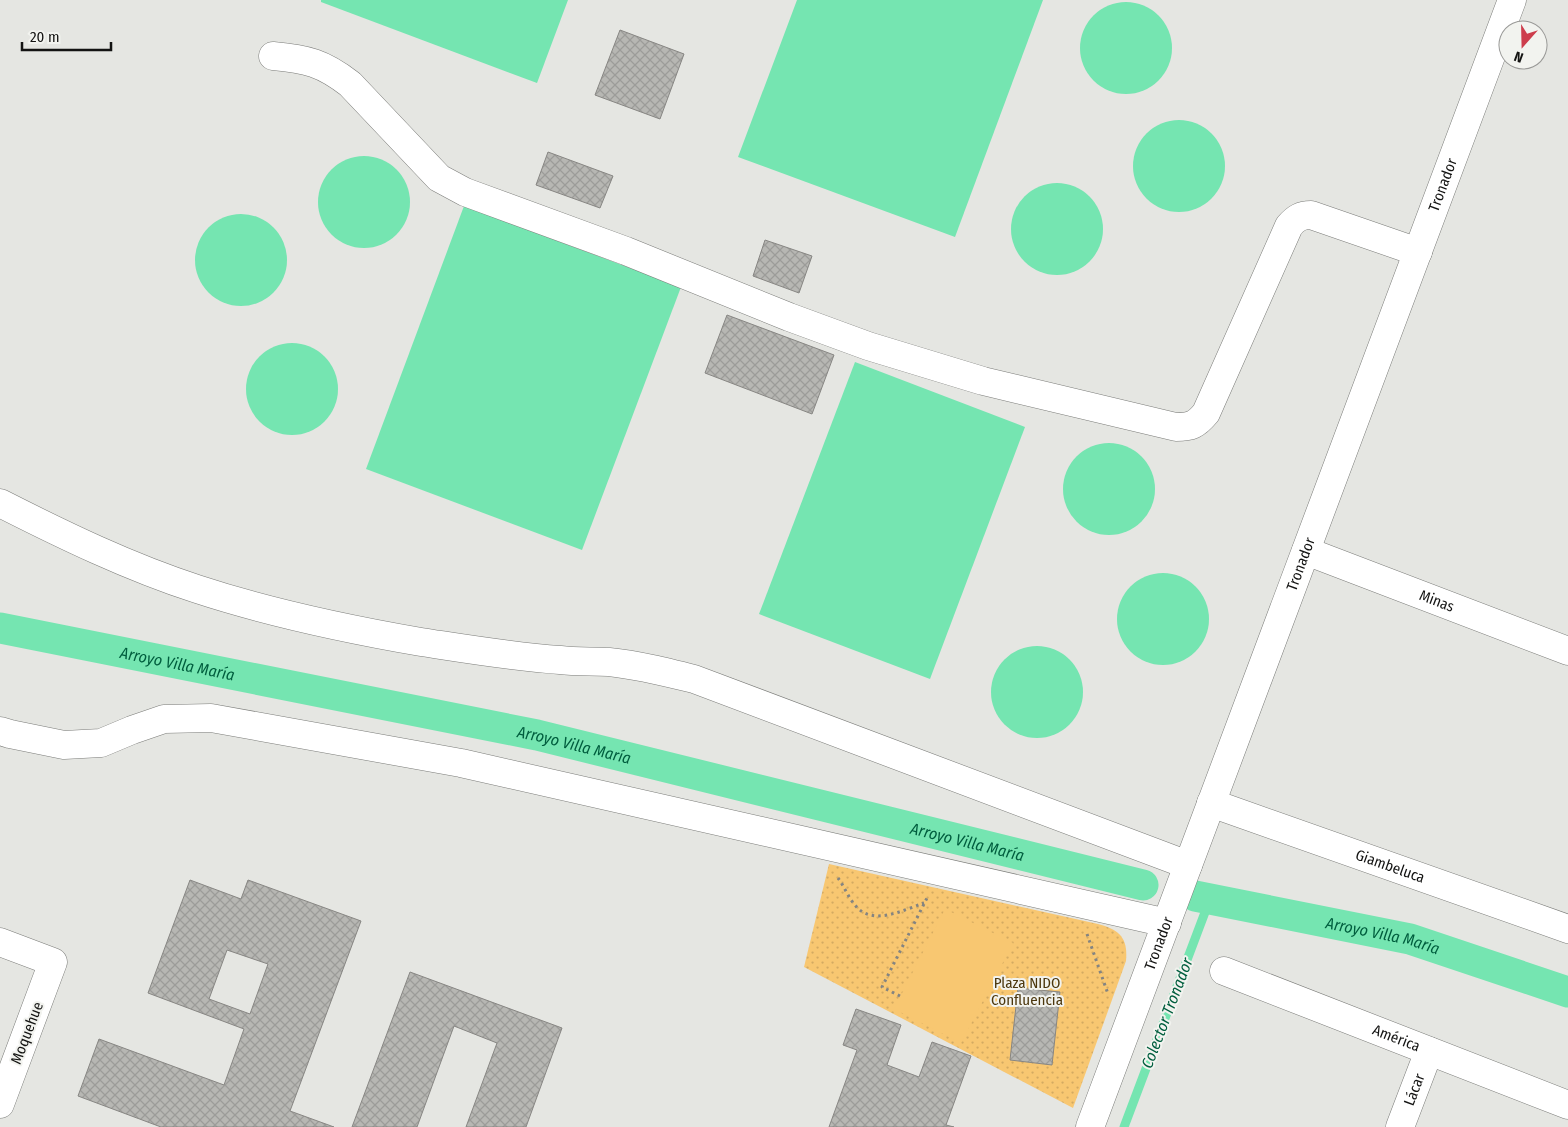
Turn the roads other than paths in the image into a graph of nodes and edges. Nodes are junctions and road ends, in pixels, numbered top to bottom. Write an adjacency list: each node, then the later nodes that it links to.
1 (1512, 0): 3 (street, Tronador)
2 (274, 56): 3 (street)
3 (1418, 252): 5 (street, Tronador)
4 (0, 503): 9 (street)
5 (1306, 551): 6 (street, Minas); 8 (street, Tronador)
6 (1568, 651)
7 (0, 731): 10 (street)
8 (1211, 803): 9 (street, Tronador); 11 (street, Giambeluca)
9 (1188, 865): 10 (street, Tronador)
10 (1166, 923): 17 (street, Tronador)
11 (1568, 929)
12 (0, 942): 15 (street, Moquehue)
13 (1224, 972): 14 (street, América)
14 (1428, 1051): 16 (street, América); 18 (street, Lácar)
15 (0, 1104)
16 (1568, 1105)
17 (1090, 1127)
18 (1400, 1127)

